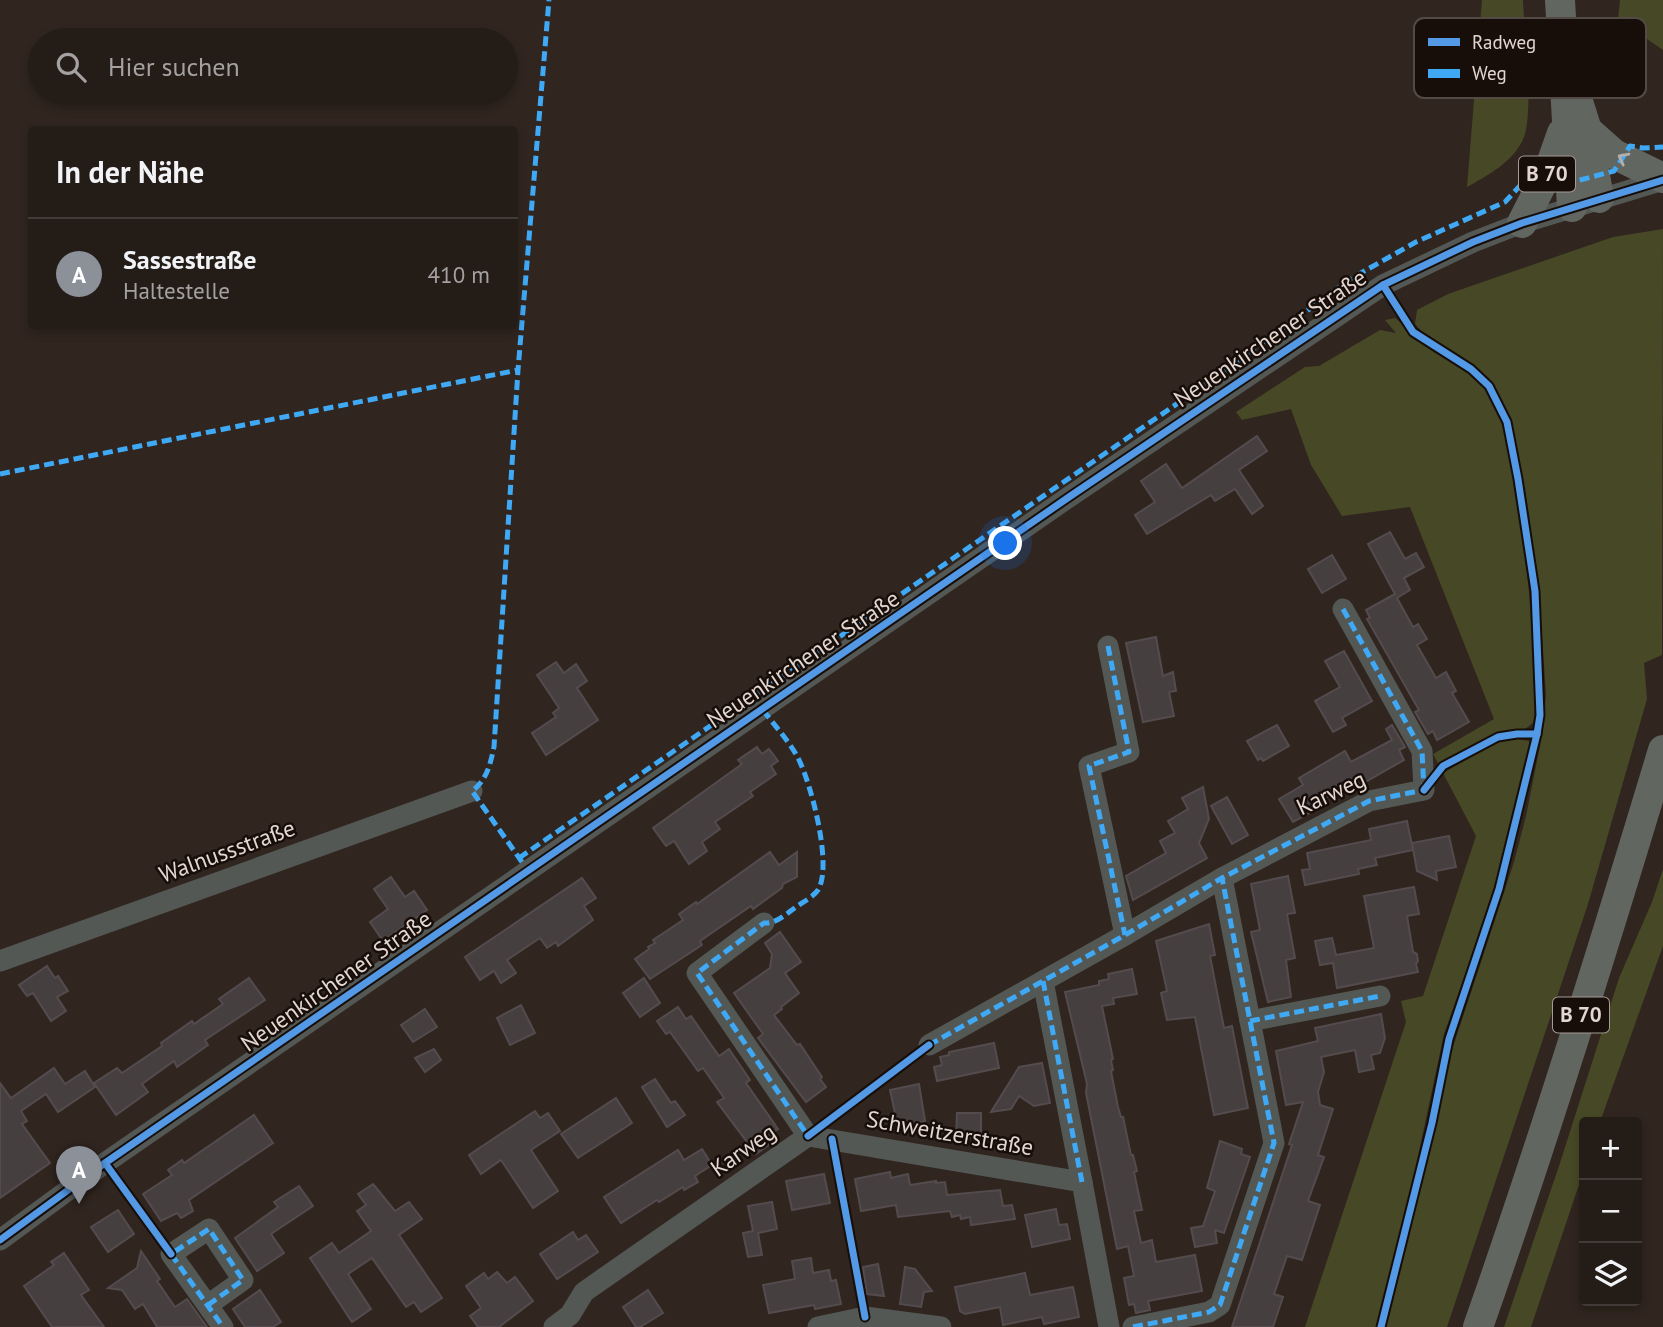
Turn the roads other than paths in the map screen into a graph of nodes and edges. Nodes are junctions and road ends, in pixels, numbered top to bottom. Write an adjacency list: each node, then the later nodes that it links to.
1 (1560, 0): 2 (highway, B 70)
2 (1562, 18)
3 (1571, 98): 4 (highway, B 70)
4 (1576, 126): 5 (highway, one-way to 4); 6 (highway, B 70); 7 (highway, B 70)
5 (1663, 179): 6 (street, Neuenkirchener Straße)
6 (1585, 202): 7 (street, Neuenkirchener Straße)
7 (1522, 223): 22 (street, Neuenkirchener Straße)
8 (1343, 609): 12 (street, Karweg)
9 (1108, 646): 14 (street)
10 (1663, 750): 31 (highway, B 70)
11 (472, 791): 15 (street, Walnussstraße)
12 (1222, 878): 14 (street, Karweg); 18 (street)
13 (764, 923): 20 (street, Karweg)
14 (1125, 934): 16 (street, Karweg)
15 (0, 961)
16 (1043, 981): 19 (street, Karweg); 21 (street)
17 (1380, 996): 18 (street)
18 (1250, 1021): 24 (street)
19 (929, 1045)
20 (808, 1136): 21 (street, Schweitzerstraße); 26 (street, Karweg)
21 (1082, 1182): 29 (street)
22 (0, 1240)
23 (208, 1305): 25 (street)
24 (1211, 1319): 30 (street)
25 (223, 1327)
26 (554, 1327)
27 (818, 1327): 28 (street)
28 (941, 1327)
29 (1109, 1327)
30 (1133, 1327)
31 (1478, 1327)

